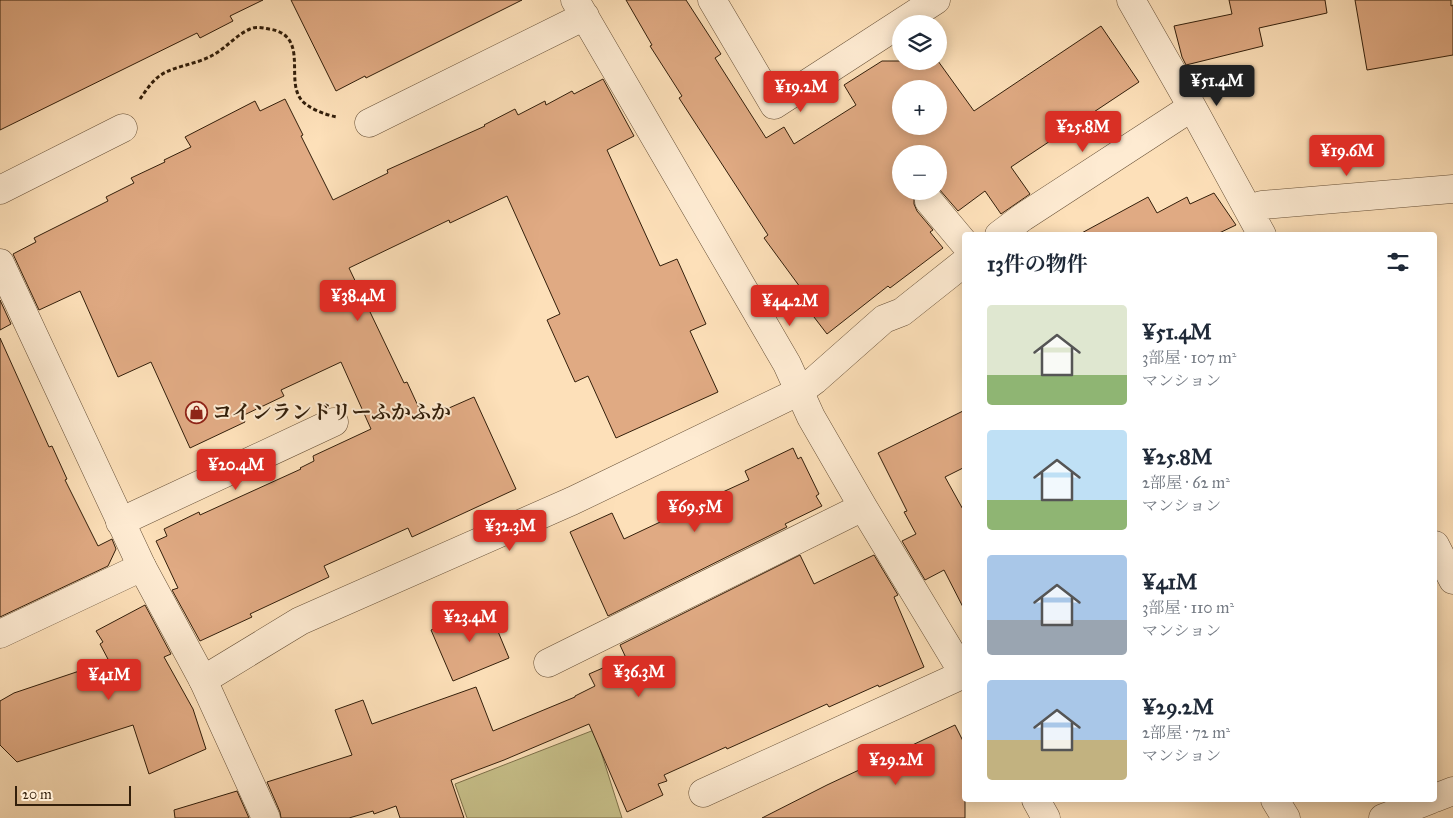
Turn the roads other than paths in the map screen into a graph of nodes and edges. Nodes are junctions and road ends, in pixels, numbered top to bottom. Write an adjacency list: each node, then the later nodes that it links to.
1 (712, 0): 2 (street)
2 (936, 0)
3 (1131, 0): 5 (street)
4 (580, 8): 6 (street); 17 (street)
5 (1192, 106): 11 (street); 12 (street)
6 (369, 123)
7 (123, 128): 9 (street)
8 (1453, 189): 11 (street)
9 (0, 190)
10 (929, 201): 14 (street)
11 (1248, 209): 13 (street)
12 (1003, 232)
13 (1260, 232)
14 (962, 240)
15 (0, 264): 20 (street)
16 (962, 264): 17 (street)
17 (800, 391): 19 (street); 28 (street)
18 (334, 422): 20 (street)
19 (863, 507): 25 (street); 26 (street)
20 (120, 522): 22 (street)
21 (1437, 549): 23 (street)
22 (142, 567): 24 (street); 28 (street)
23 (1453, 580)
24 (0, 634)
25 (548, 663)
26 (962, 672)
27 (962, 676): 30 (street)
28 (203, 680): 35 (street)
29 (1453, 791): 31 (street)
30 (702, 793)
31 (1437, 797)
32 (1037, 802): 36 (street)
33 (1276, 802): 37 (street)
34 (1425, 802): 38 (street)
35 (266, 818)
36 (1046, 818)
37 (1286, 818)
38 (1383, 818)

